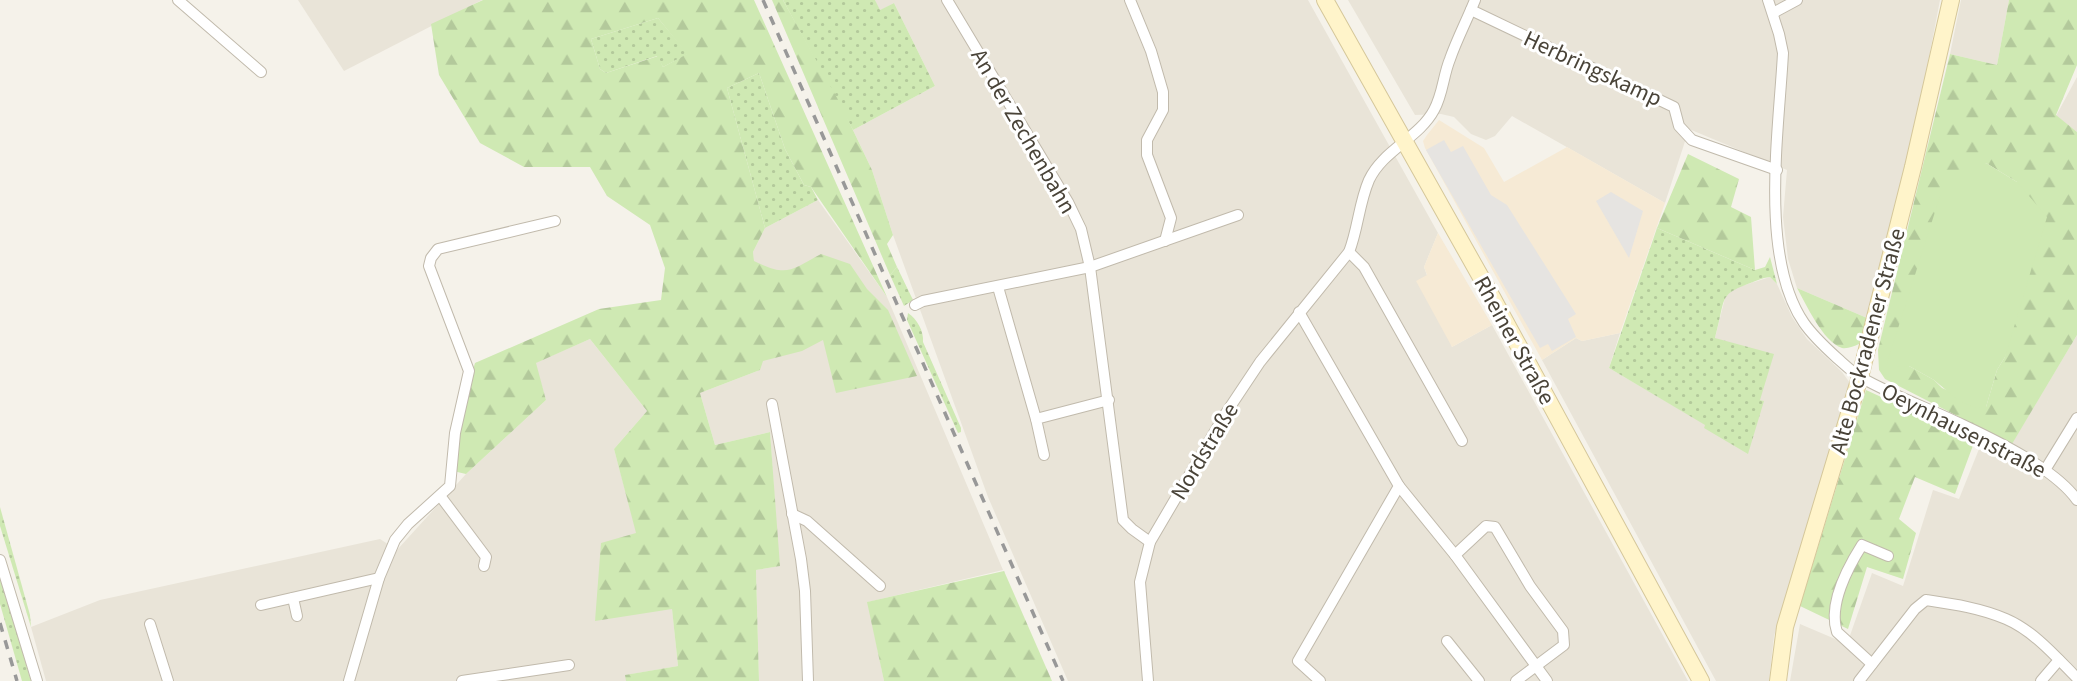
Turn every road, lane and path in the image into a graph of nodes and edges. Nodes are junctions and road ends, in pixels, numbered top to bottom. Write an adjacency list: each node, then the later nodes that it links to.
1 (178, 0): 10 (street)
2 (947, 0): 17 (street, An der Zechenbahn)
3 (1130, 0): 15 (street)
4 (1325, 0): 11 (main road, Rheiner Straße)
5 (1768, 0): 9 (street, Oeynhausenstraße)
6 (1797, 0): 9 (street)
7 (1951, 0): 21 (main road, Alte Bockradener Straße)
8 (1473, 5): 11 (street, Nordstraße); 12 (street, Herbringskamp)
9 (1773, 13): 12 (street, Oeynhausenstraße)
10 (261, 72)
11 (1404, 141): 16 (street, Nordstraße); 60 (main road, Rheiner Straße)
12 (1777, 170): 21 (street, Oeynhausenstraße)
13 (1238, 215): 15 (street)
14 (555, 221): 30 (street)
15 (1165, 241): 17 (street)
16 (1349, 252): 20 (street, Nordstraße); 26 (street)
17 (1090, 267): 18 (street); 22 (street, An der Zechenbahn)
18 (998, 287): 19 (street); 25 (street)
19 (915, 305)
20 (1299, 313): 29 (street); 33 (street, Nordstraße)
21 (1860, 377): 28 (street, Oeynhausenstraße); 61 (main road, Alte Bockradener Straße)
22 (1109, 401): 25 (street); 33 (street, An der Zechenbahn)
23 (772, 404): 32 (street)
24 (2077, 418): 28 (street)
25 (1036, 419): 27 (street)
26 (1462, 441)
27 (1044, 455)
28 (2045, 470): 31 (street, Oeynhausenstraße)
29 (1399, 486): 34 (street); 56 (street)
30 (441, 497): 37 (street); 38 (street)
31 (2077, 500)
32 (792, 514): 39 (street); 54 (street)
33 (1150, 542): 55 (street, Nordstraße)
34 (1455, 555): 48 (street); 48 (street)
35 (1888, 556): 46 (street)
36 (0, 560): 50 (street)
37 (484, 566)
38 (379, 579): 40 (street); 52 (street)
39 (880, 586)
40 (293, 598): 41 (street); 42 (street)
41 (261, 605)
42 (297, 616)
43 (150, 624): 51 (street)
44 (1447, 641): 57 (street)
45 (2059, 660): 46 (street); 49 (street); 63 (street)
46 (1872, 664): 62 (street)
47 (569, 665): 53 (street)
48 (1535, 666): 58 (street); 59 (street)
49 (2077, 678)
50 (37, 681)
51 (168, 681)
52 (349, 681)
53 (462, 681)
54 (808, 681)
55 (1148, 681)
56 (1320, 681)
57 (1479, 681)
58 (1516, 681)
59 (1547, 681)
60 (1702, 681)
61 (1778, 681)
62 (1859, 681)
63 (2041, 681)

